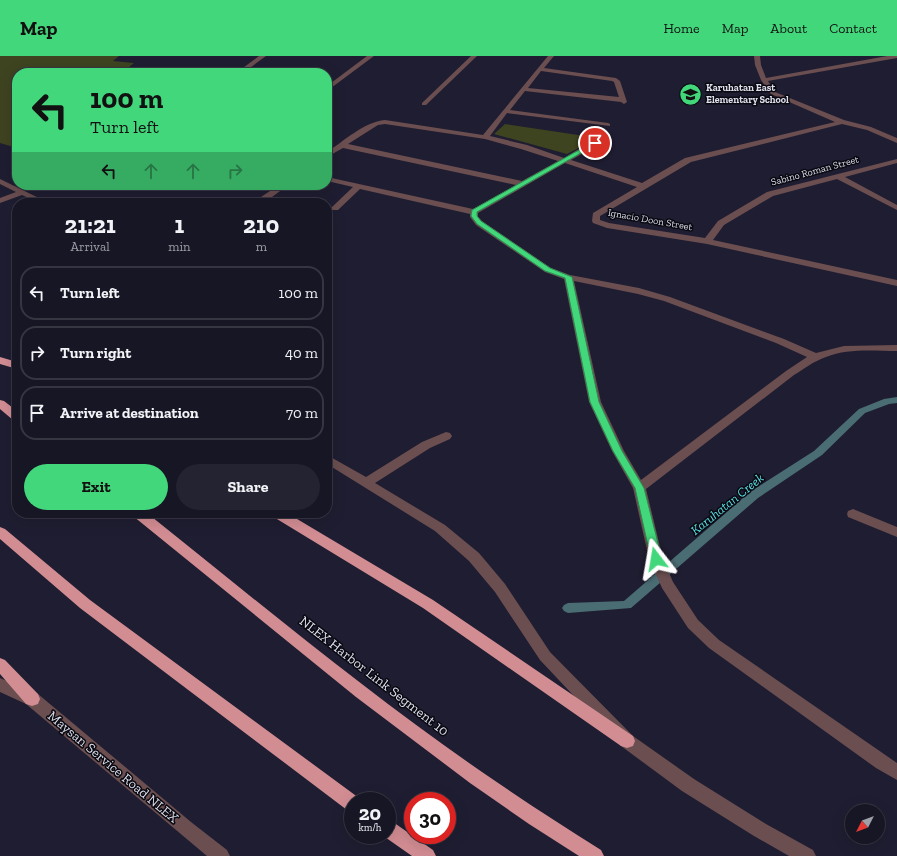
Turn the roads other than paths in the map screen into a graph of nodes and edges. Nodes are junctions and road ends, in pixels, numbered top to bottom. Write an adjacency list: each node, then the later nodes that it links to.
1 (263, 56): 7 (street)
2 (371, 56): 10 (street)
3 (474, 56): 12 (street)
4 (551, 56): 8 (street)
5 (757, 56): 9 (street)
6 (897, 56): 9 (street)
7 (246, 68)
8 (539, 69): 11 (street); 11 (street)
9 (764, 80): 14 (street, Ignacio Doon Street)
10 (332, 85)
11 (523, 89): 13 (street)
12 (424, 104)
13 (506, 112): 15 (street); 16 (street)
14 (842, 122): 17 (street, Ignacio Doon Street); 28 (street, Ignacio Doon Street)
15 (608, 125)
16 (485, 138): 19 (street); 21 (street)
17 (897, 141)
18 (595, 143): 21 (street)
19 (340, 145): 20 (street); 26 (street)
20 (332, 151)
21 (567, 160): 26 (street); 28 (street)
22 (897, 161): 23 (street, Sabino Roman Street)
23 (837, 176): 37 (street); 39 (street, Sabino Roman Street)
24 (332, 180): 27 (street)
25 (0, 181): 29 (street)
26 (524, 184): 38 (street)
27 (359, 186): 36 (street); 38 (street)
28 (642, 186): 39 (street, Ignacio Doon Street)
29 (12, 187)
30 (19, 190): 32 (street)
31 (277, 190): 34 (street)
32 (23, 192): 33 (street); 35 (street)
33 (35, 198)
34 (265, 198)
35 (0, 201)
36 (336, 208)
37 (897, 208)
38 (474, 212): 40 (street)
39 (707, 241): 41 (street, Ignacio Doon Street)
40 (568, 277): 43 (street); 51 (street)
41 (897, 283)
42 (897, 348): 43 (street)
43 (814, 357): 51 (street)
44 (0, 360): 45 (highway)
45 (12, 364)
46 (0, 403): 47 (highway)
47 (12, 412)
48 (446, 436): 50 (street)
49 (332, 462): 50 (street)
50 (367, 482): 60 (street)
51 (639, 488): 61 (street)
52 (853, 514): 56 (street)
53 (144, 518): 66 (highway, NLEX Harbor Link Segment 10)
54 (285, 518): 60 (highway)
55 (0, 532): 62 (highway)
56 (897, 532)
57 (0, 664): 59 (highway)
58 (0, 685): 59 (street, Maysan Service Road NLEX)
59 (32, 699): 64 (street, Maysan Service Road NLEX)
60 (627, 741): 67 (street)
61 (897, 772)
62 (344, 798)
63 (396, 834): 65 (highway)
64 (221, 856)
65 (427, 856)
66 (595, 856)
67 (807, 856)

